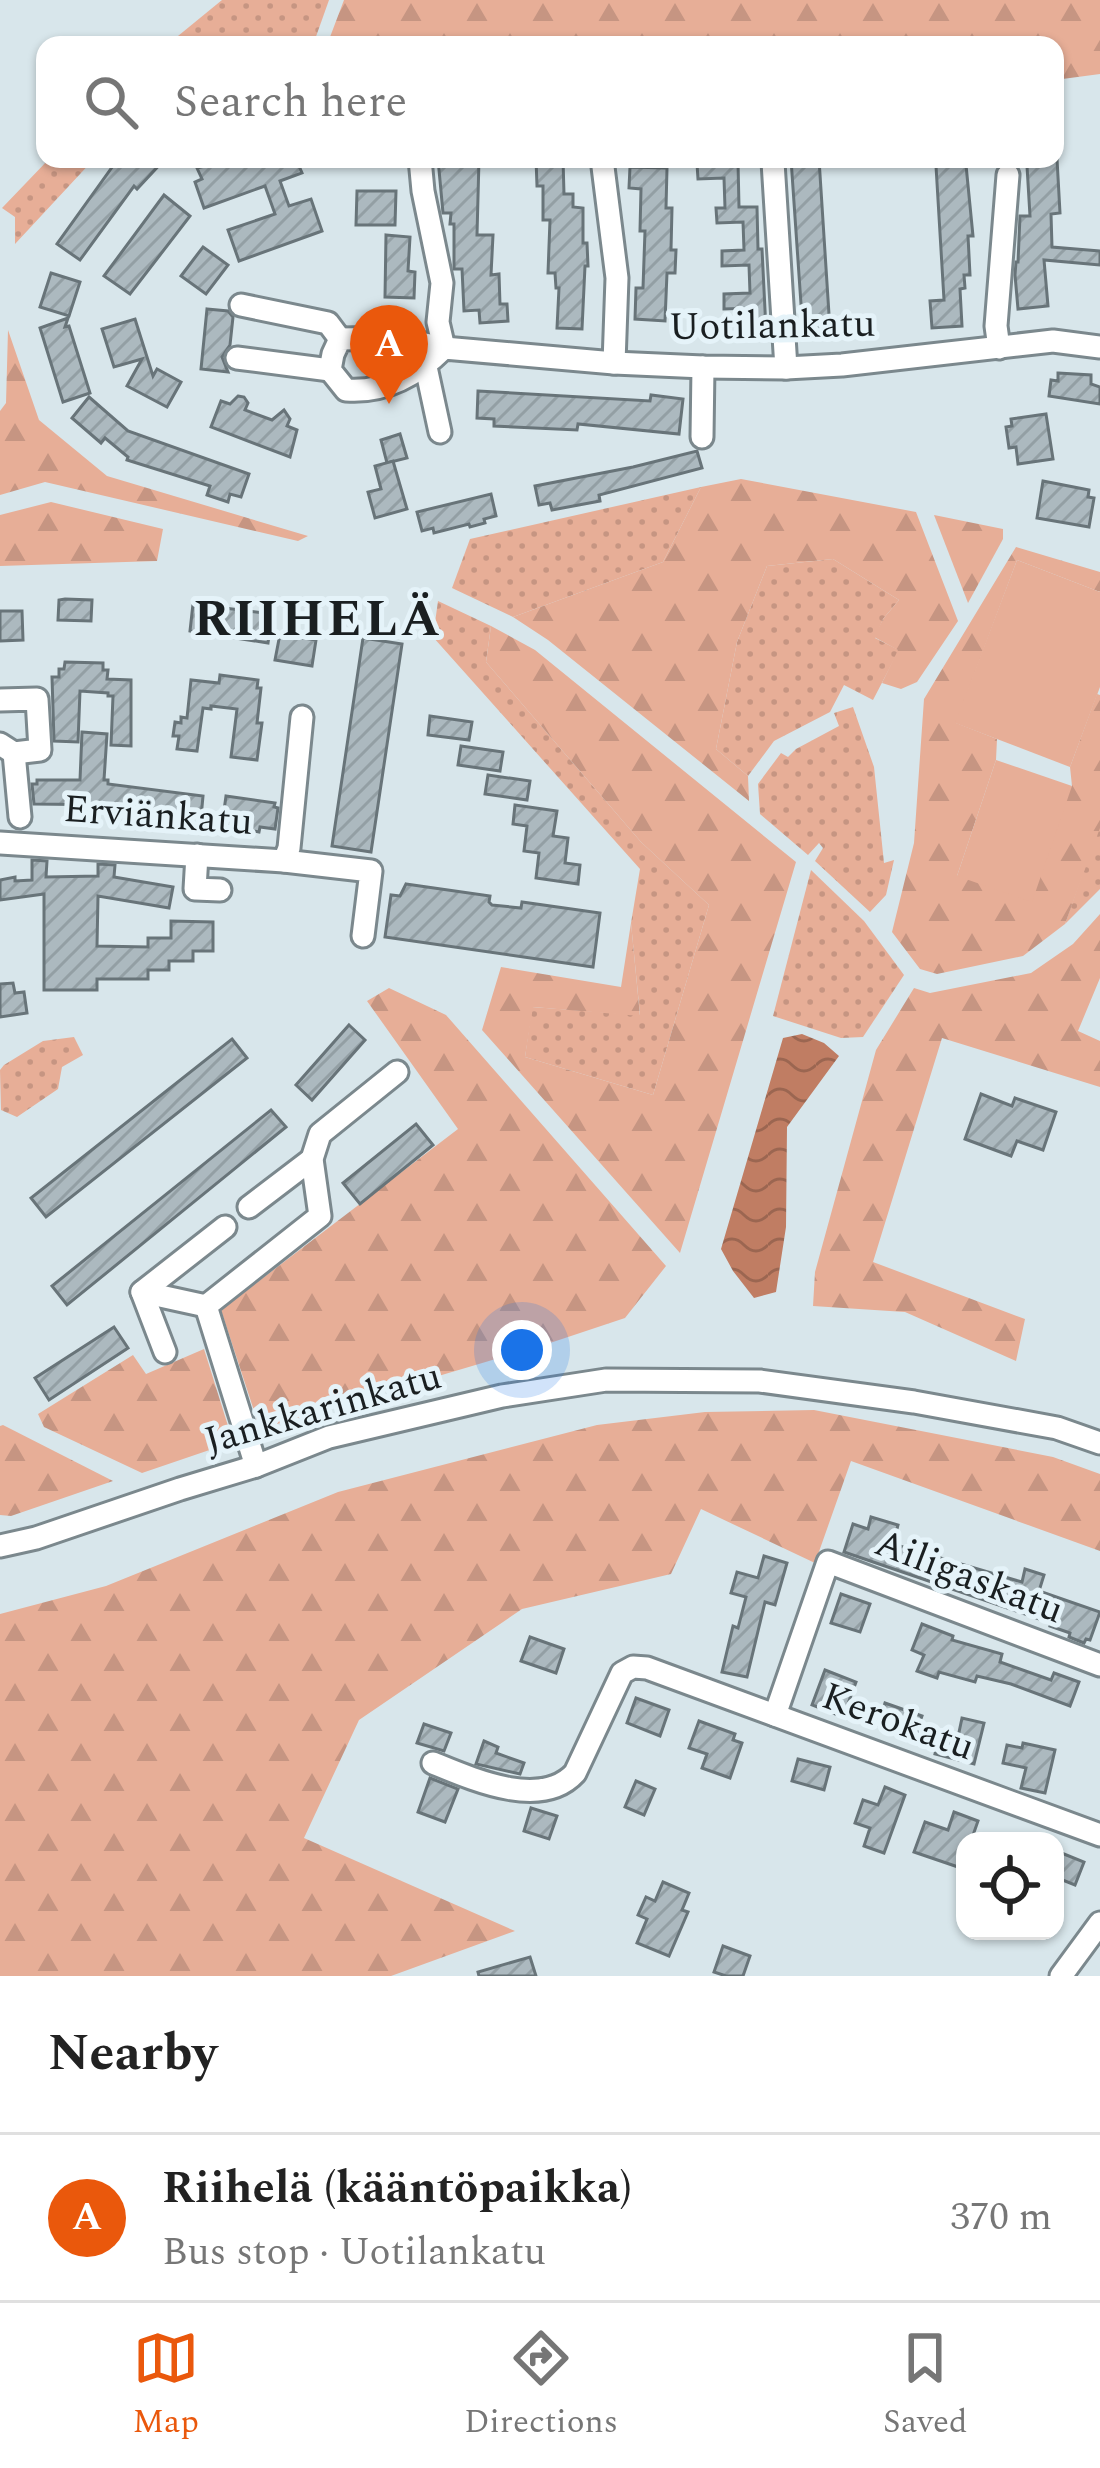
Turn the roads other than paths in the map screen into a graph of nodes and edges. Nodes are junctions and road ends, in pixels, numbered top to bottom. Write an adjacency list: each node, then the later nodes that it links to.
1 (422, 168): 8 (street)
2 (603, 168): 11 (street)
3 (773, 168): 14 (street)
4 (1008, 176): 9 (street)
5 (241, 305): 6 (street)
6 (340, 339): 8 (street, Uotilankatu); 15 (street)
7 (1100, 347): 9 (street, Uotilankatu)
8 (444, 348): 11 (street, Uotilankatu); 12 (street)
9 (999, 348): 14 (street, Uotilankatu)
10 (237, 358): 15 (street)
11 (614, 363): 13 (street, Uotilankatu)
12 (426, 367): 15 (street); 16 (street)
13 (703, 368): 14 (street, Uotilankatu); 17 (street)
14 (786, 368)
15 (330, 370)
16 (440, 432)
17 (702, 437)
18 (0, 700): 20 (street)
19 (302, 717): 24 (street)
20 (7, 749): 21 (street)
21 (20, 817)
22 (0, 843): 23 (street, Erviänkatu)
23 (197, 855): 24 (street, Erviänkatu); 25 (street)
24 (284, 861): 26 (street, Erviänkatu)
25 (220, 890)
26 (363, 936)
27 (397, 1072): 28 (street)
28 (312, 1159): 29 (street); 32 (street)
29 (249, 1207)
30 (225, 1227): 31 (street)
31 (142, 1292): 32 (street); 33 (street)
32 (206, 1306): 35 (street)
33 (164, 1352)
34 (1100, 1443): 35 (street, Jankkarinkatu)
35 (256, 1466): 36 (street, Jankkarinkatu)
36 (0, 1546)
37 (1100, 1666): 38 (street, Ailigaskatu)
38 (775, 1715): 39 (street, Kerokatu); 40 (street, Kerokatu)
39 (434, 1763)
40 (1100, 1835)
41 (1100, 1923): 42 (street)
42 (1061, 1976)

